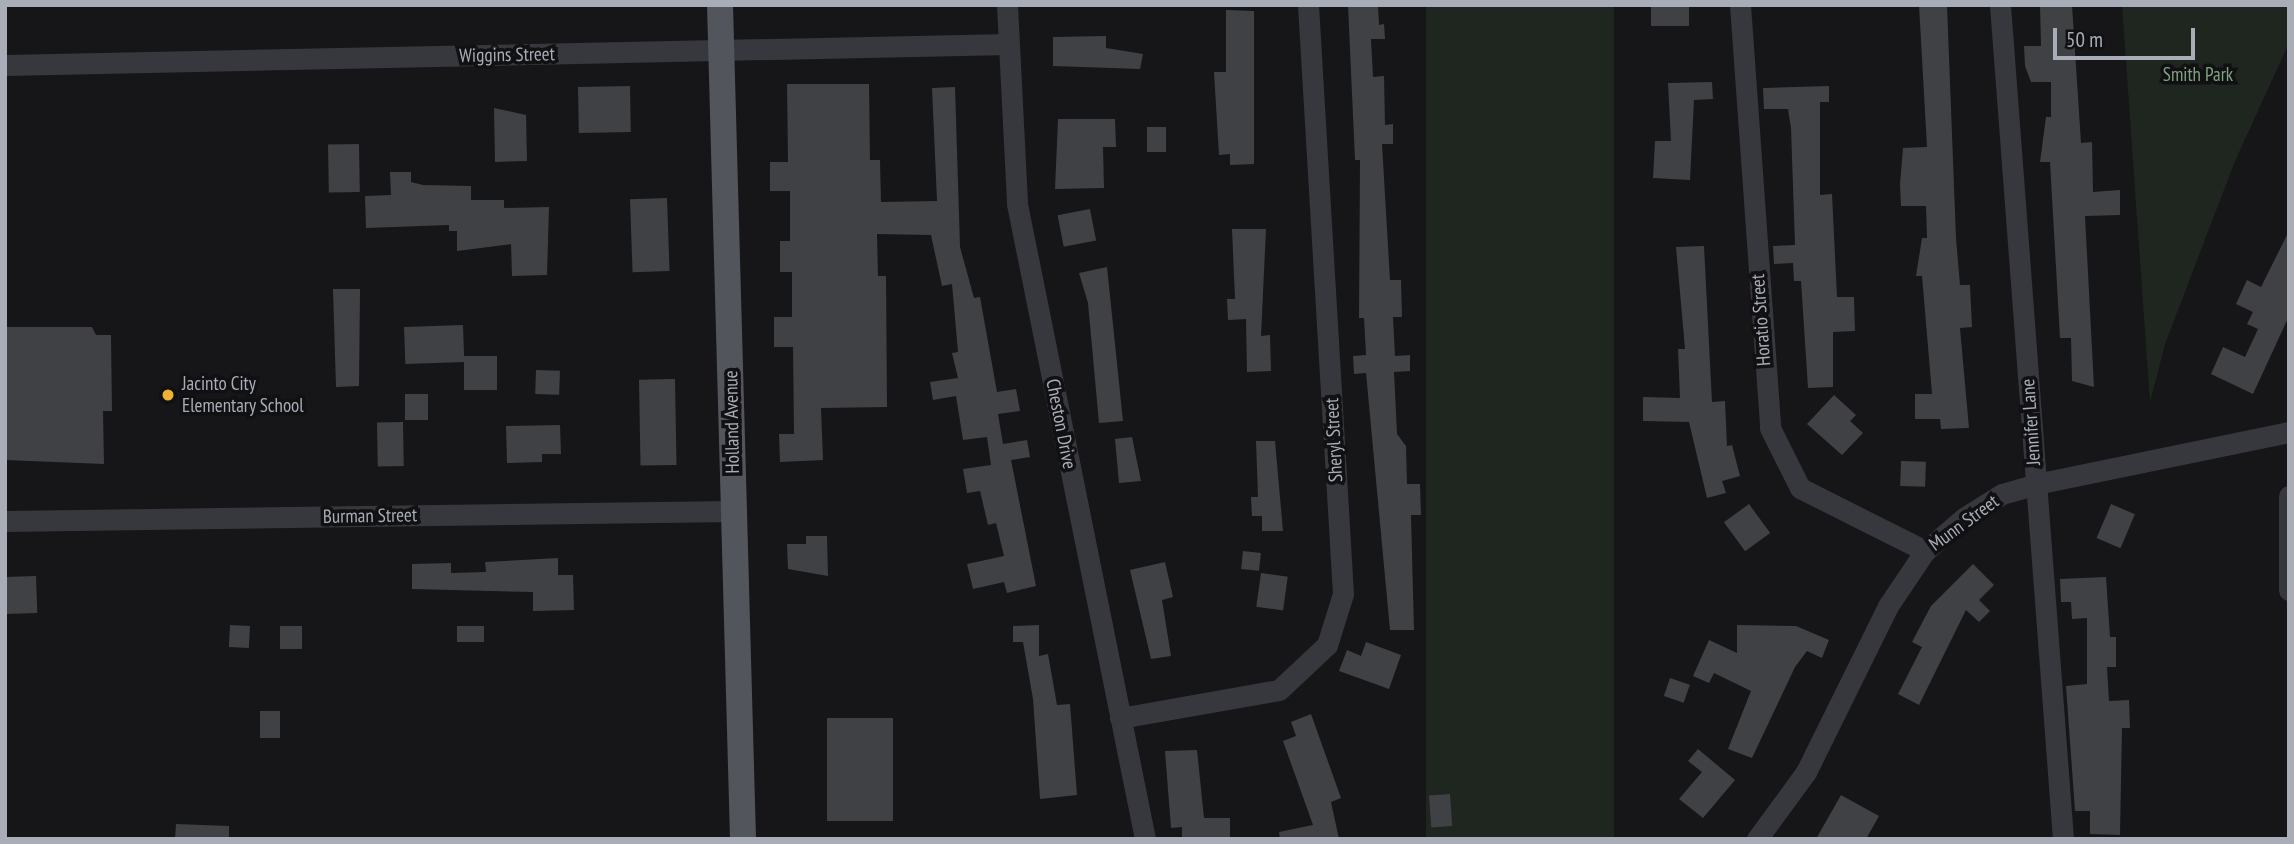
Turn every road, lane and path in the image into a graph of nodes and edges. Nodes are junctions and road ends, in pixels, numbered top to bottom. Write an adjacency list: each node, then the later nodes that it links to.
1 (720, 5): 7 (main road, Holland Avenue)
2 (1007, 5): 6 (street, Cheston Drive)
3 (1308, 5): 16 (street, Sheryl Street)
4 (1740, 5): 14 (street, Horatio Street)
5 (2000, 5): 10 (street, Jennifer Lane)
6 (1009, 44): 7 (street, Wiggins Street); 16 (street, Cheston Drive)
7 (722, 50): 8 (street, Wiggins Street); 12 (main road, Holland Avenue)
8 (5, 65)
9 (2289, 432): 10 (street, Munn Street)
10 (2036, 484): 14 (street, Munn Street); 20 (street, Jennifer Lane)
11 (2289, 496): 15 (street)
12 (734, 511): 13 (street, Burman Street); 17 (main road, Holland Avenue)
13 (5, 521)
14 (1925, 551): 19 (street, Munn Street)
15 (2289, 590)
16 (1120, 718): 18 (street, Cheston Drive)
17 (743, 839)
18 (1145, 839)
19 (1757, 839)
20 (2063, 839)

